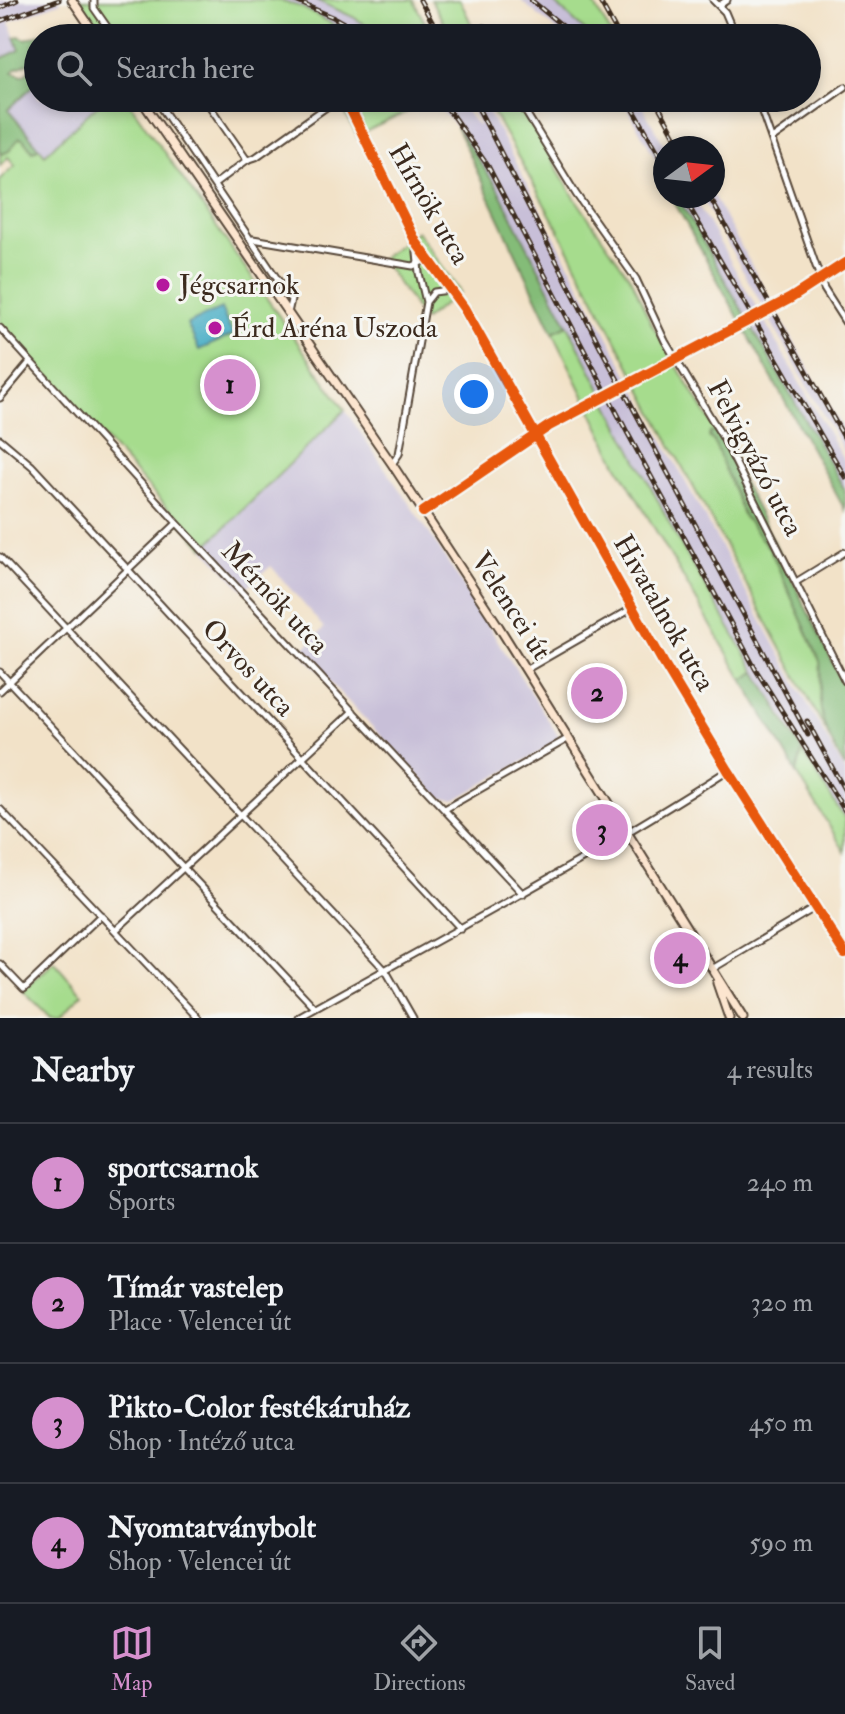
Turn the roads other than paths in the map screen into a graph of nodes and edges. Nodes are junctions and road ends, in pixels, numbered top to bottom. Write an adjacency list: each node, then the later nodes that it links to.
1 (72, 0): 6 (main road)
2 (94, 0): 7 (street)
3 (713, 0): 5 (street)
4 (727, 0): 5 (street)
5 (720, 5): 8 (street)
6 (88, 24)
7 (105, 24)
8 (729, 24)
9 (845, 87): 10 (street)
10 (821, 104)
11 (150, 112): 30 (main road, Velencei út)
12 (166, 112): 21 (street, Velencei út)
13 (214, 112): 20 (street)
14 (319, 112): 20 (street)
15 (352, 112): 23 (street, Hírnök utca)
16 (526, 112): 33 (street, Felvigyázó utca)
17 (762, 112): 19 (street)
18 (810, 112): 19 (street)
19 (772, 139): 27 (street)
20 (247, 160): 21 (street)
21 (215, 184): 22 (street, Velencei út)
22 (252, 239): 26 (street); 30 (street, Velencei út)
23 (416, 242): 24 (street, Hírnök utca); 26 (street)
24 (428, 259): 26 (street); 28 (street, Hírnök utca)
25 (845, 263): 27 (street)
26 (418, 265): 29 (street)
27 (822, 279): 31 (street); 33 (street, bridge)
28 (451, 290): 29 (street); 36 (street, Hivatalnok utca)
29 (426, 302): 38 (street)
30 (288, 313): 38 (main road, Velencei út)
31 (845, 322)
32 (0, 328): 34 (street, Mérnök utca)
33 (675, 359): 36 (street, bridge); 44 (street, Felvigyázó utca)
34 (30, 362): 35 (street); 40 (street, Mérnök utca)
35 (0, 398)
36 (534, 435): 39 (street); 45 (street, Hivatalnok utca)
37 (0, 439): 43 (street, Orvos utca)
38 (392, 464): 39 (main road, Velencei út)
39 (423, 512): 49 (main road, Velencei út)
40 (177, 523): 43 (street); 54 (street, Mérnök utca)
41 (845, 552): 44 (street)
42 (0, 557): 46 (street)
43 (128, 570): 46 (street); 56 (street, Orvos utca)
44 (796, 582): 48 (street, Felvigyázó utca)
45 (633, 608): 49 (street); 57 (street, Hivatalnok utca)
46 (66, 628): 52 (street); 60 (street)
47 (845, 662): 48 (street)
48 (838, 666): 51 (street, Felvigyázó utca)
49 (527, 669): 55 (main road, Velencei út)
50 (0, 672): 52 (street)
51 (845, 681)
52 (10, 682): 53 (street); 62 (street)
53 (0, 691)
54 (353, 710): 56 (street); 59 (street, Mérnök utca)
55 (569, 738): 59 (street); 61 (main road, Velencei út)
56 (304, 757): 60 (street); 66 (street, Orvos utca)
57 (728, 770): 61 (street); 64 (street, Hivatalnok utca)
58 (0, 809): 65 (street)
59 (445, 809): 63 (street, Mérnök utca)
60 (240, 815): 62 (street); 71 (street)
61 (628, 834): 63 (street); 70 (main road, Velencei út)
62 (183, 869): 67 (street); 72 (street)
63 (523, 894): 66 (street)
64 (816, 907): 68 (street, Hivatalnok utca); 70 (street)
65 (101, 915): 67 (street); 69 (street)
66 (461, 929): 71 (street)
67 (116, 930): 74 (street)
68 (845, 954)
69 (0, 964)
70 (711, 970): 76 (main road); 77 (main road)
71 (386, 971): 72 (street); 75 (street)
72 (315, 1008): 73 (street)
73 (301, 1017)
74 (198, 1018)
75 (413, 1018)
76 (729, 1018)
77 (743, 1018)

